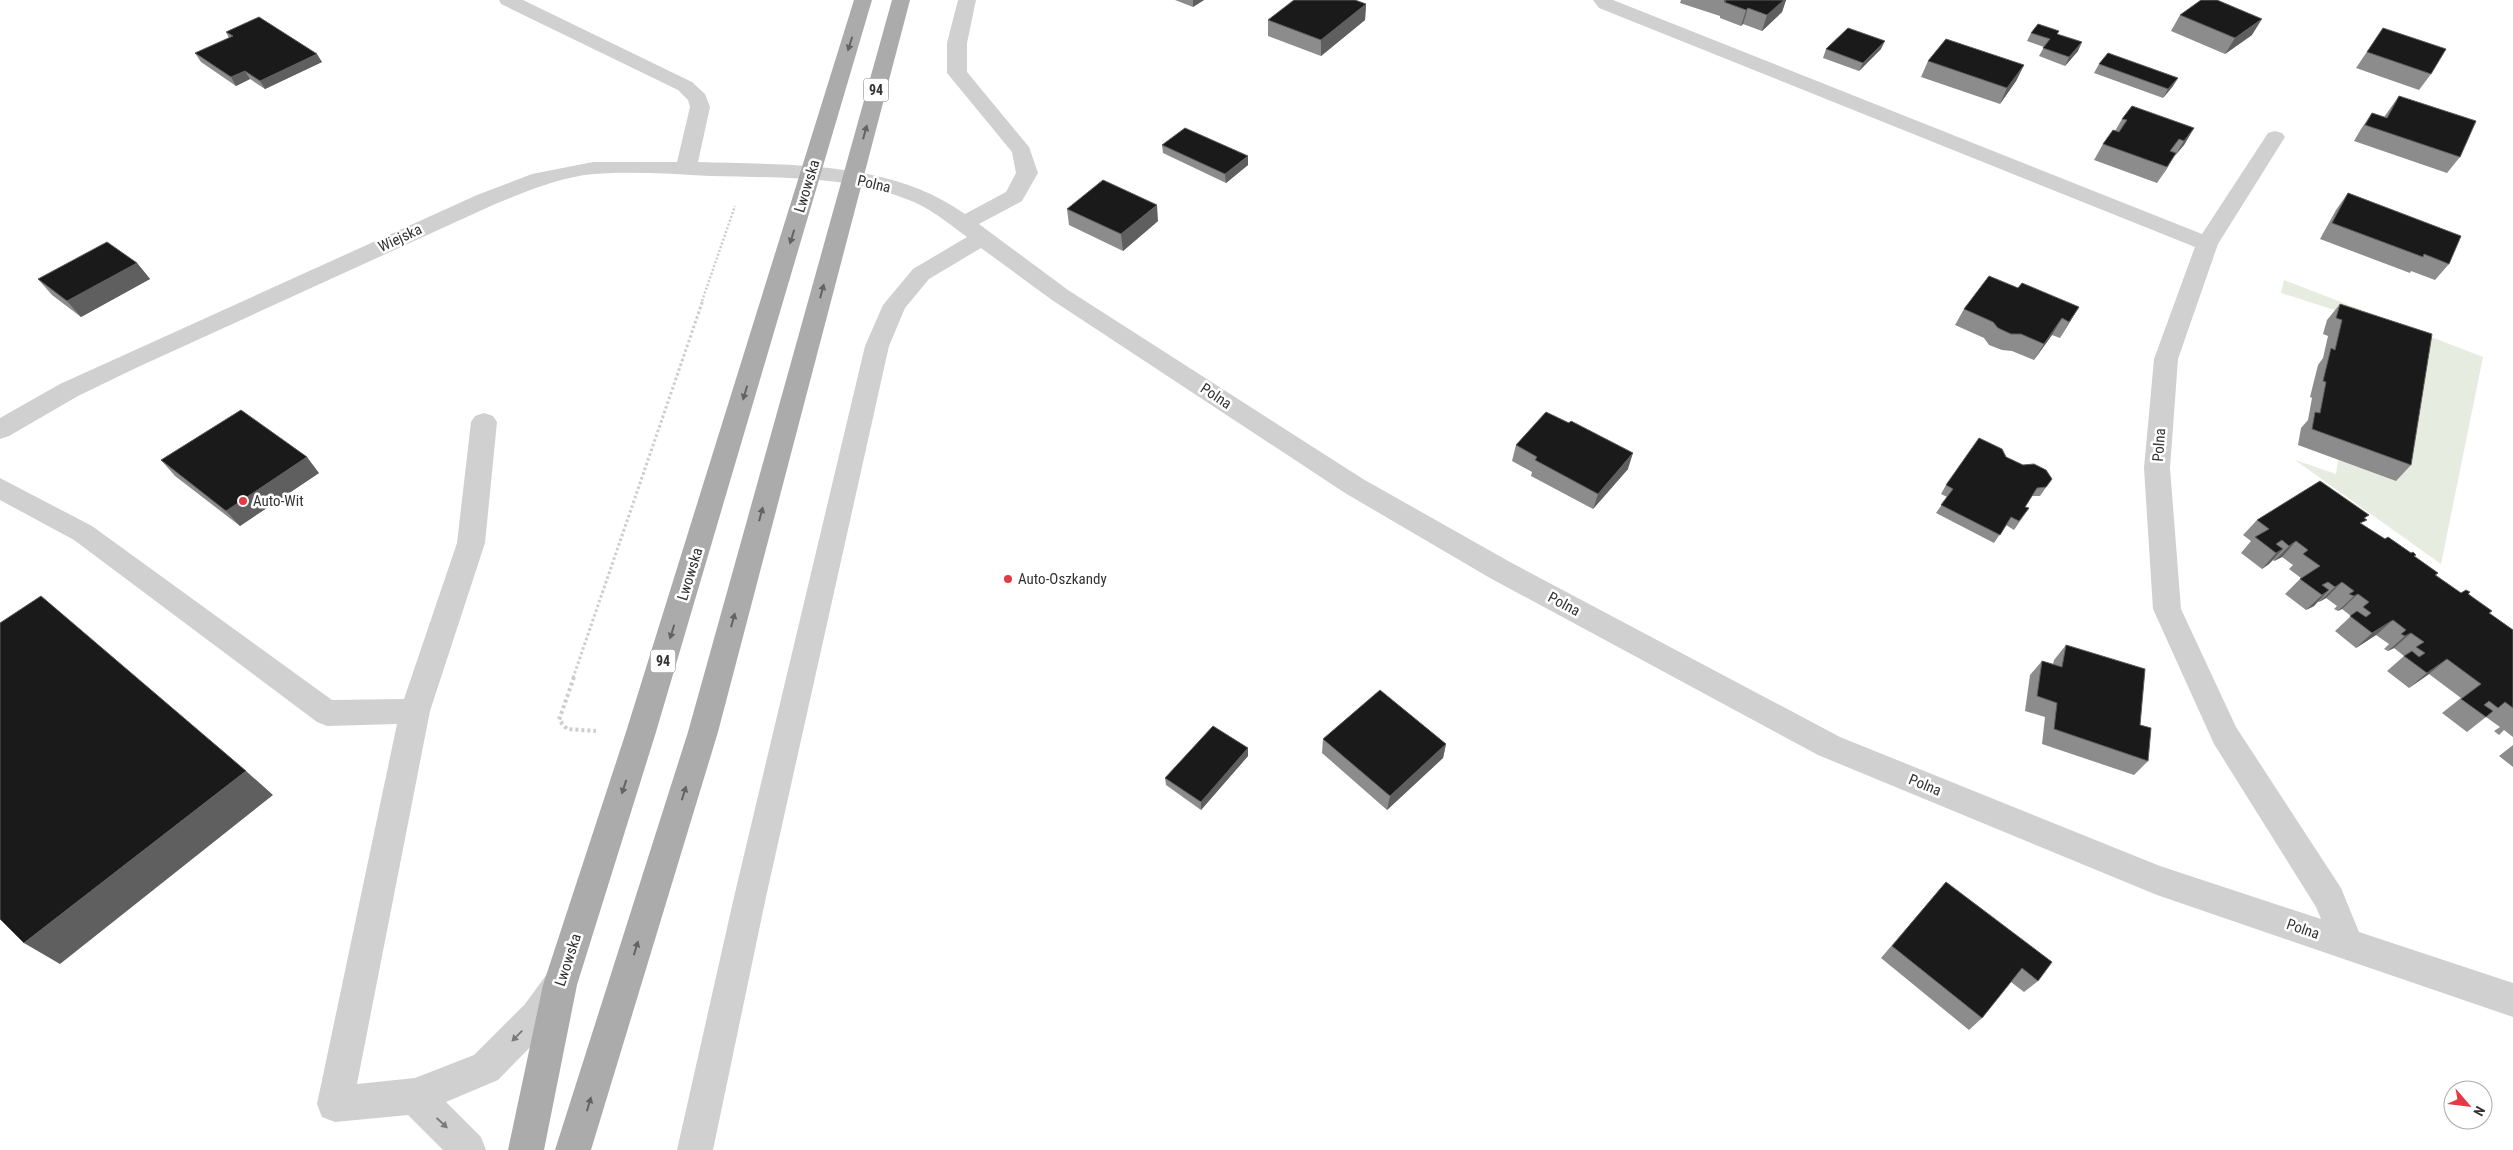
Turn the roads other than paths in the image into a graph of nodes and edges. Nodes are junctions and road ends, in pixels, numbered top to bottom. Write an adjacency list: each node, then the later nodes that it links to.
1 (508, 0): 7 (street)
2 (863, 0): 8 (main road, Lwowska / 94, one-way to 8)
3 (901, 0): 9 (main road, 94, one-way to 3)
4 (967, 0): 10 (street)
5 (1602, 0): 11 (street)
6 (2275, 137): 11 (street, Polna)
7 (686, 168): 8 (street, Wiejska); 13 (street, Wiejska)
8 (820, 175): 9 (street, Polna); 17 (main road, Lwowska / 94, one-way to 17)
9 (852, 179): 10 (street, Polna); 22 (main road, 94, one-way to 9)
10 (973, 231): 16 (street, Polna); 23 (street)
11 (2207, 244): 16 (street, Polna)
12 (484, 422): 15 (street)
13 (0, 430)
14 (0, 488): 15 (street)
15 (415, 711): 19 (street)
16 (2347, 944): 18 (street, Polna)
17 (560, 985): 19 (street, one-way to 19); 21 (main road, Lwowska / 94)
18 (2513, 1000)
19 (414, 1096): 20 (street, one-way to 20)
20 (468, 1150)
21 (526, 1150)
22 (573, 1150)
23 (694, 1150)

